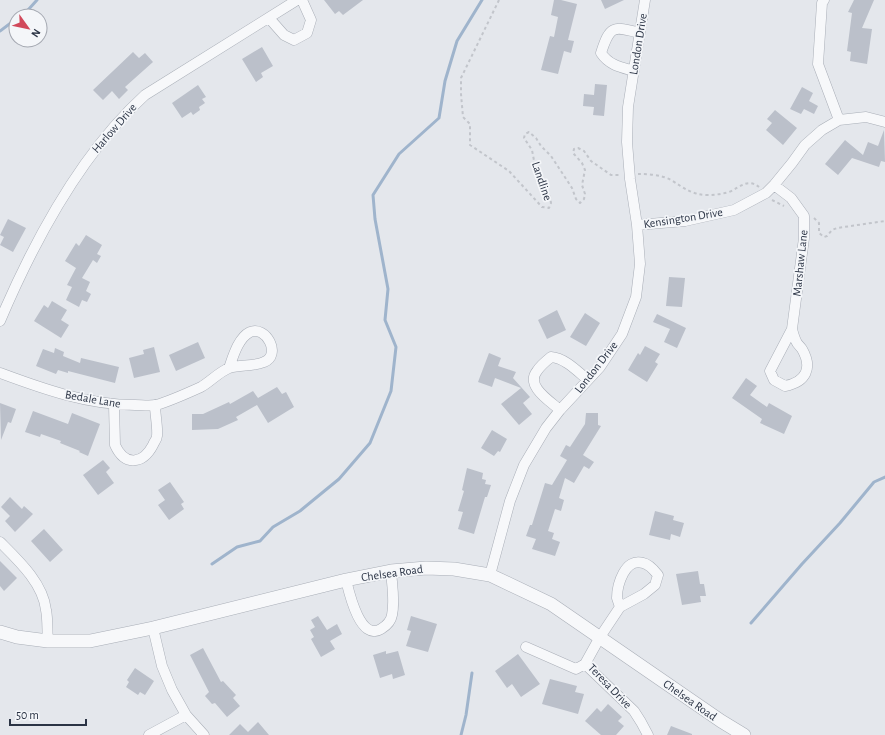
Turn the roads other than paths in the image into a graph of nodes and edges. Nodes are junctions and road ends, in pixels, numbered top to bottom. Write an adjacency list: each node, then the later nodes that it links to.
1 (297, 0): 5 (street, Harlow Drive)
2 (302, 0): 5 (street)
3 (645, 0): 6 (street, London Drive)
4 (824, 0): 8 (street)
5 (268, 18): 12 (street, Harlow Drive)
6 (640, 33): 7 (street, London Drive); 7 (street)
7 (634, 71): 11 (street, London Drive)
8 (839, 120): 9 (street, Kensington Drive); 10 (street, Kensington Drive)
9 (885, 122)
10 (774, 186): 11 (street, Kensington Drive); 13 (street, Marshaw Lane)
11 (637, 225): 16 (street, London Drive)
12 (0, 321)
13 (792, 329): 13 (street, Marshaw Lane)
14 (229, 368): 14 (street, Bedale Lane); 18 (street, Bedale Lane)
15 (0, 372): 17 (street, Bedale Lane)
16 (588, 380): 19 (street, London Drive); 19 (street)
17 (114, 405): 18 (street, Bedale Lane); 18 (street)
18 (155, 405)
19 (560, 410): 22 (street, London Drive)
20 (0, 542): 28 (street)
21 (392, 571): 22 (street, Chelsea Road); 23 (street, Chelsea Road); 23 (street)
22 (490, 575): 27 (street, Chelsea Road)
23 (346, 580): 25 (street, Chelsea Road)
24 (620, 607): 24 (street); 27 (street, Teresa Drive)
25 (153, 628): 28 (street, Chelsea Road); 31 (street)
26 (0, 632): 28 (street, Chelsea Road)
27 (600, 637): 30 (street, Teresa Drive); 35 (street, Chelsea Road)
28 (48, 641)
29 (526, 647): 30 (street)
30 (585, 664): 34 (street, Teresa Drive)
31 (186, 715): 32 (street); 33 (street)
32 (148, 735)
33 (204, 735)
34 (648, 735)
35 (744, 735)

